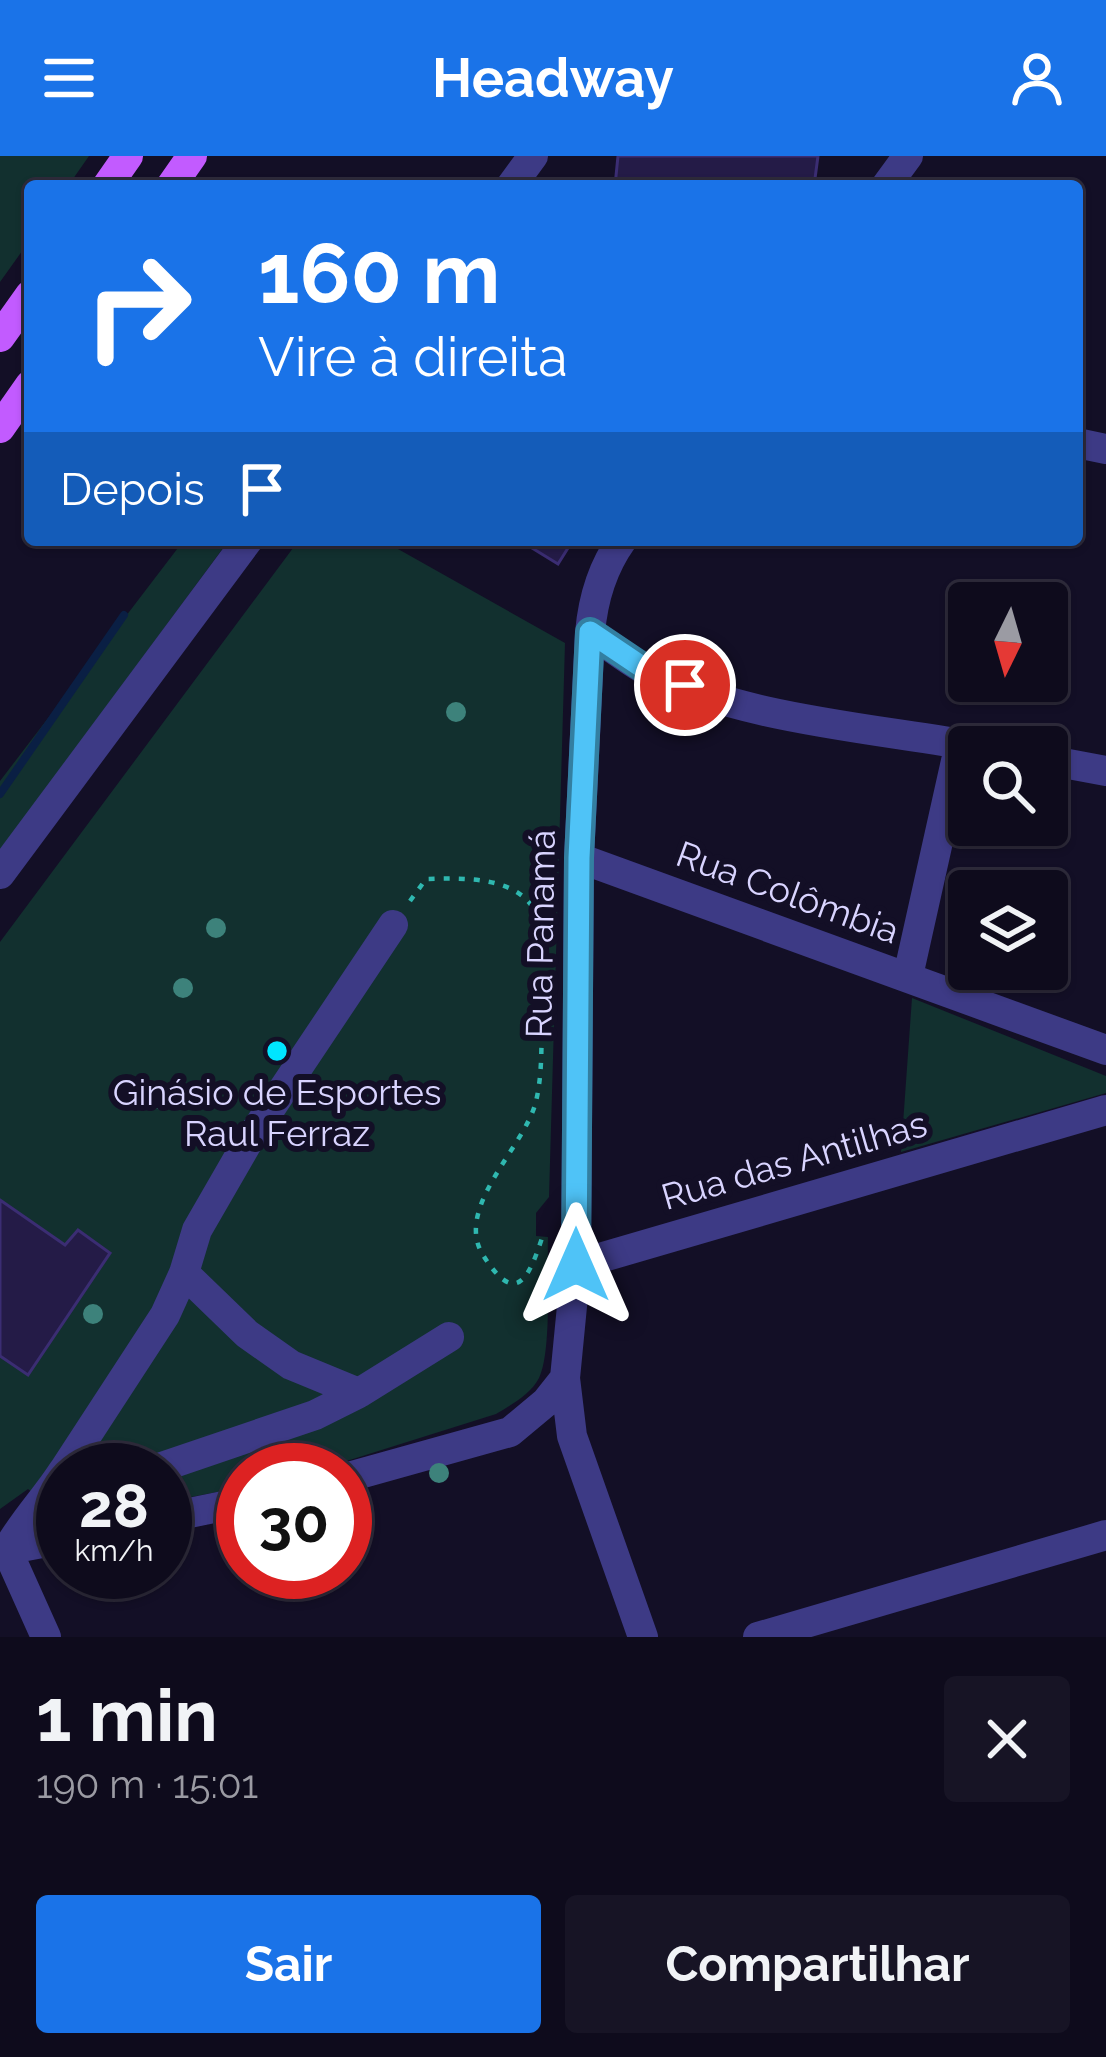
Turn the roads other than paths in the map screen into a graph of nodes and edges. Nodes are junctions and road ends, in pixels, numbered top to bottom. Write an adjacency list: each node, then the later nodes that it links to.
1 (24, 303): 2 (main road)
2 (0, 337)
3 (24, 394): 4 (main road)
4 (0, 428)
5 (244, 546): 13 (street)
6 (619, 546): 7 (street, Rua Panamá)
7 (590, 632): 8 (street); 12 (street, Rua Panamá)
8 (948, 741)
9 (1068, 764): 10 (street)
10 (1106, 771)
11 (948, 827): 15 (street)
12 (579, 858): 15 (street, Rua Colômbia); 18 (street, Rua Panamá)
13 (0, 874)
14 (393, 925): 19 (street)
15 (908, 976): 16 (street, Rua Colômbia)
16 (1106, 1050)
17 (1106, 1111): 18 (street, Rua das Antilhas)
18 (576, 1265): 21 (street)
19 (184, 1273): 22 (street); 23 (street)
20 (449, 1337): 22 (street)
21 (565, 1378): 25 (street); 31 (street)
22 (359, 1393): 24 (street)
23 (81, 1443)
24 (192, 1457)
25 (372, 1470)
26 (36, 1509): 29 (street)
27 (1106, 1535): 32 (street)
28 (36, 1544): 29 (street)
29 (3, 1550): 30 (street)
30 (46, 1637)
31 (643, 1637)
32 (758, 1637)

